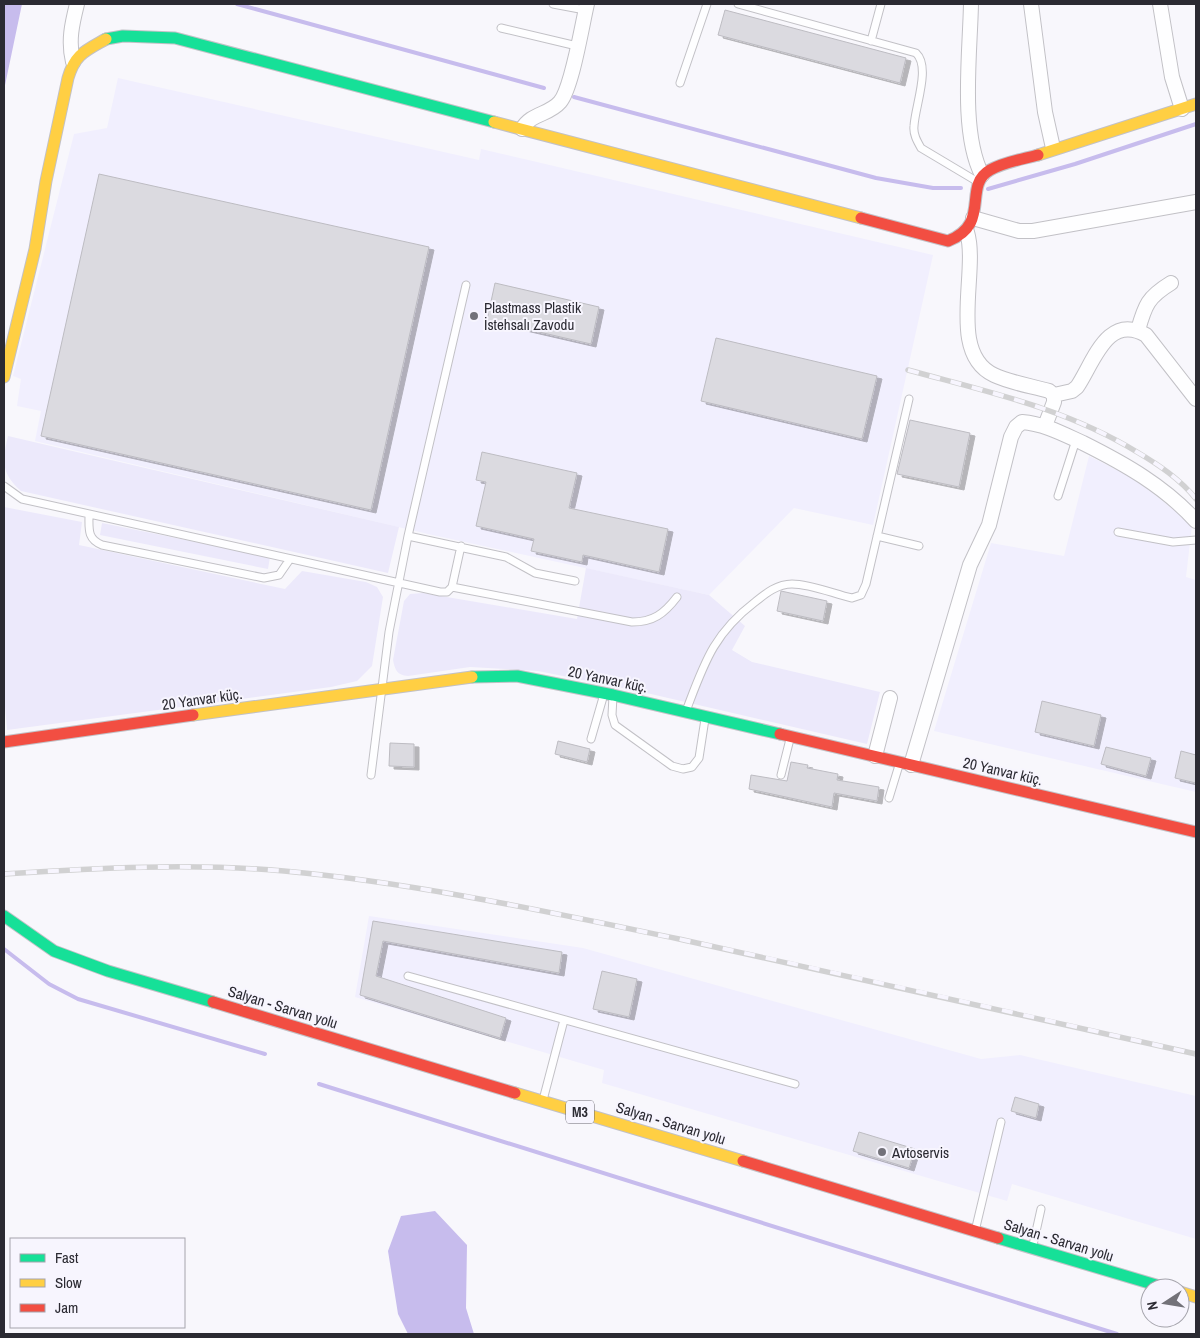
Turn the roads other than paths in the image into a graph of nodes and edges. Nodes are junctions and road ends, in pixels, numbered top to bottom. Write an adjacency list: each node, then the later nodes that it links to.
1 (76, 4): 13 (street)
2 (553, 4): 9 (lane)
3 (707, 4): 14 (lane)
4 (738, 4): 11 (lane)
5 (881, 4): 11 (lane)
6 (971, 4): 19 (street)
7 (1031, 4): 18 (street)
8 (1160, 4): 16 (street)
9 (586, 7): 12 (street)
10 (501, 28): 12 (lane)
11 (871, 40): 19 (lane)
12 (577, 46): 17 (street)
13 (73, 62): 17 (street); 26 (street)
14 (680, 83)
15 (1196, 104): 16 (street)
16 (1182, 108): 18 (street)
17 (522, 129): 22 (street)
18 (1053, 148): 19 (street)
19 (980, 178): 21 (street)
20 (1196, 202): 21 (street)
21 (973, 218): 22 (street)
22 (967, 232): 27 (street)
23 (1171, 283): 25 (street)
24 (466, 285): 37 (lane)
25 (1138, 330): 27 (street); 29 (street)
26 (4, 377)
27 (1054, 395): 30 (street)
28 (909, 399): 38 (lane)
29 (1196, 399)
30 (1045, 426): 31 (street); 56 (street)
31 (1076, 440): 33 (lane); 35 (street)
32 (4, 486): 34 (lane)
33 (1058, 496)
34 (89, 514): 42 (lane); 42 (lane)
35 (1196, 520)
36 (1118, 532): 39 (lane)
37 (408, 536): 40 (lane); 44 (lane)
38 (877, 536): 41 (lane); 50 (lane)
39 (1196, 540)
40 (461, 546): 43 (lane); 45 (lane)
41 (919, 546)
42 (290, 559): 44 (lane)
43 (575, 581)
44 (398, 583): 45 (lane); 47 (lane)
45 (452, 587): 46 (lane)
46 (677, 597)
47 (381, 690): 48 (street, 20 Yanvar küç.); 54 (street, 20 Yanvar küç.); 58 (lane)
48 (608, 694): 50 (street, 20 Yanvar küç.); 51 (lane); 53 (lane)
49 (890, 698): 55 (street)
50 (686, 711): 51 (street, 20 Yanvar küç.)
51 (706, 716): 52 (street, 20 Yanvar küç.)
52 (791, 736): 55 (street, 20 Yanvar küç.); 57 (lane)
53 (590, 739)
54 (4, 742)
55 (875, 756): 56 (street, 20 Yanvar küç.)
56 (906, 764): 59 (lane); 60 (street, 20 Yanvar küç.)
57 (781, 775)
58 (371, 776)
59 (890, 798)
60 (1196, 832)
61 (4, 916): 65 (street, Salyan - Sarvan yolu / M3)
62 (408, 976): 63 (lane)
63 (564, 1020): 64 (lane); 65 (lane)
64 (796, 1084)
65 (542, 1100): 68 (street, Salyan - Sarvan yolu / M3)
66 (1001, 1122): 68 (lane)
67 (1041, 1209): 69 (lane)
68 (975, 1230): 69 (street, Salyan - Sarvan yolu / M3)
69 (1032, 1247): 70 (street, Salyan - Sarvan yolu / M3)
70 (1140, 1280)

